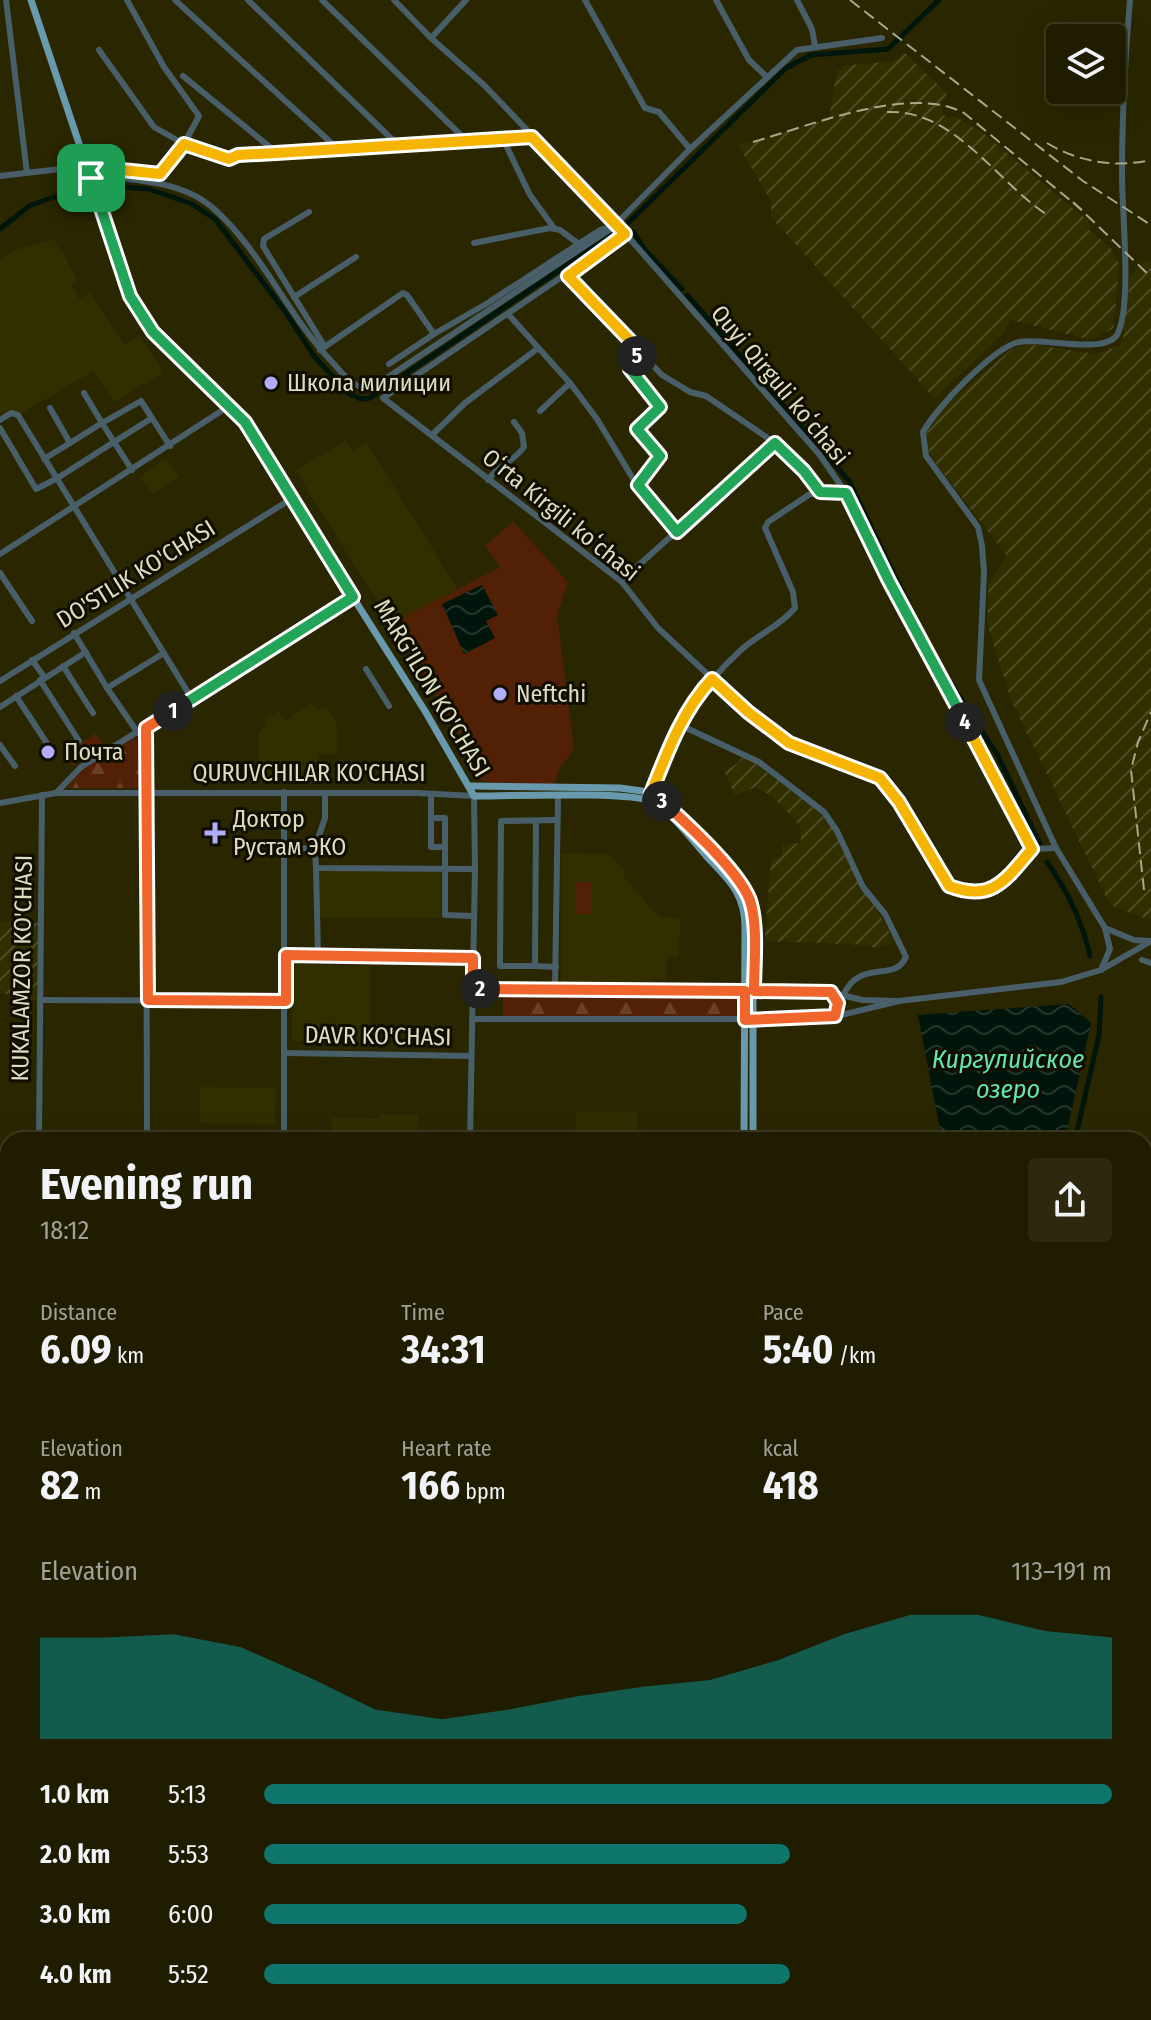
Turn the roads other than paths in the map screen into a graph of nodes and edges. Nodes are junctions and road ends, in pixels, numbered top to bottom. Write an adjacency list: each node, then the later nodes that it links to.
1 (6, 0): 28 (street)
2 (31, 0): 27 (main road)
3 (175, 0): 24 (street)
4 (248, 0): 23 (street)
5 (322, 0): 21 (street)
6 (394, 0): 13 (street, Quyi Qirguli koʻchasi)
7 (466, 0): 13 (street)
8 (585, 0): 25 (street)
9 (716, 0): 18 (street)
10 (797, 0): 15 (street)
11 (1130, 0): 116 (street)
12 (130, 1): 22 (street)
13 (431, 38): 19 (street, Quyi Qirguli koʻchasi)
14 (882, 38): 15 (street)
15 (815, 46): 18 (street)
16 (99, 50): 22 (street)
17 (183, 76): 26 (street)
18 (767, 77): 25 (street)
19 (532, 137): 20 (street); 33 (street, Quyi Qirguli koʻchasi)
20 (503, 139): 21 (street); 34 (street)
21 (468, 142): 23 (street)
22 (184, 144): 26 (street); 30 (street)
23 (398, 145): 24 (street)
24 (338, 149): 26 (street)
25 (690, 149): 33 (street)
26 (276, 153)
27 (86, 166): 28 (street); 31 (main road)
28 (27, 173): 29 (street)
29 (0, 176)
30 (109, 177): 31 (street); 43 (street)
31 (91, 180): 49 (main road, MARG'ILON KO'CHASI)
32 (309, 212): 40 (street)
33 (614, 225): 35 (street, Quyi Qirguli koʻchasi); 37 (street); 43 (street)
34 (554, 228): 36 (street); 37 (street)
35 (625, 234): 39 (street, Oʻrta Kirgili koʻchasi); 68 (street, Quyi Qirguli koʻchasi)
36 (474, 243)
37 (579, 244): 42 (street)
38 (356, 257): 40 (street)
39 (568, 276): 41 (street, Oʻrta Kirgili koʻchasi); 45 (street)
40 (294, 297): 43 (street)
41 (508, 314): 44 (street); 57 (street, Oʻrta Kirgili koʻchasi)
42 (434, 334): 43 (street); 46 (street)
43 (322, 348)
44 (537, 349): 47 (street); 57 (street)
45 (641, 352): 60 (street); 66 (street)
46 (389, 364)
47 (570, 383): 51 (street); 66 (street)
48 (84, 393): 55 (street)
49 (229, 406): 61 (street); 69 (main road, MARG'ILON KO'CHASI)
50 (50, 408): 59 (street)
51 (540, 411)
52 (152, 418): 55 (street); 58 (street); 61 (street)
53 (0, 420): 62 (street)
54 (514, 422): 65 (street)
55 (102, 423): 58 (street); 59 (street)
56 (0, 428): 64 (street)
57 (432, 435): 65 (street, Oʻrta Kirgili koʻchasi)
58 (114, 442): 63 (street); 64 (street)
59 (70, 443): 62 (street)
60 (775, 443): 67 (street); 71 (street)
61 (170, 446): 63 (street)
62 (44, 459): 64 (street)
63 (132, 470): 70 (street)
64 (56, 479): 70 (street)
65 (488, 480): 74 (street, Oʻrta Kirgili koʻchasi)
66 (638, 485): 71 (street)
67 (820, 492): 68 (street); 85 (street)
68 (846, 493): 118 (street, Quyi Qirguli koʻchasi)
69 (291, 499): 75 (main road, MARG'ILON KO'CHASI); 76 (street, DO'STLIK KO'CHASI)
70 (73, 507): 72 (street); 76 (street)
71 (677, 532): 74 (street)
72 (0, 554)
73 (0, 573): 77 (street)
74 (621, 581): 85 (street, Oʻrta Kirgili koʻchasi)
75 (353, 597): 89 (street); 100 (main road, MARG'ILON KO'CHASI)
76 (129, 598): 78 (street, DO'STLIK KO'CHASI); 80 (street)
77 (32, 621)
78 (74, 633): 79 (street); 81 (street, DO'STLIK KO'CHASI)
79 (86, 652): 82 (street); 87 (street)
80 (164, 653): 87 (street); 89 (street)
81 (32, 660): 84 (street); 86 (street, DO'STLIK KO'CHASI)
82 (63, 666): 84 (street); 92 (street)
83 (366, 669): 90 (street)
84 (43, 679): 88 (street); 96 (street)
85 (712, 679): 93 (street); 118 (street, Oʻrta Kirgili koʻchasi)
86 (0, 681)
87 (107, 688): 95 (street)
88 (16, 696): 91 (street); 97 (street)
89 (192, 699): 94 (street)
90 (389, 706)
91 (0, 707)
92 (93, 713)
93 (680, 725): 105 (street); 137 (street)
94 (146, 728): 95 (street); 101 (street)
95 (138, 733): 103 (street)
96 (79, 741)
97 (46, 742)
98 (0, 745): 99 (street)
99 (15, 766)
100 (471, 786): 105 (main road); 108 (main road, MARG'ILON KO'CHASI)
101 (147, 792): 102 (street, QURUVCHILAR KO'CHASI); 103 (street, QURUVCHILAR KO'CHASI); 139 (street)
102 (284, 792): 104 (street, QURUVCHILAR KO'CHASI); 117 (street)
103 (56, 793): 107 (street, QURUVCHILAR KO'CHASI)
104 (325, 793): 106 (street, QURUVCHILAR KO'CHASI); 115 (street)
105 (651, 793): 135 (main road, QURUVCHILAR KO'CHASI)
106 (431, 794): 108 (street, QURUVCHILAR KO'CHASI); 111 (street)
107 (42, 795): 110 (street, QURUVCHILAR KO'CHASI); 138 (street, KUKALAMZOR KO'CHASI)
108 (474, 796): 109 (main road, QURUVCHILAR KO'CHASI); 121 (street, MARG'ILON KO'CHASI)
109 (558, 796): 112 (street); 135 (main road, QURUVCHILAR KO'CHASI)
110 (0, 803)
111 (431, 818): 114 (street); 114 (street)
112 (557, 820): 113 (street); 131 (street)
113 (536, 821): 130 (street); 130 (street)
114 (445, 847): 120 (street)
115 (315, 848): 117 (street); 119 (street)
116 (1056, 848): 118 (street); 123 (street)
117 (285, 849): 125 (street)
118 (1032, 849)
119 (316, 868): 120 (street); 126 (street)
120 (445, 869): 121 (street); 122 (street)
121 (475, 869): 122 (street, MARG'ILON KO'CHASI)
122 (474, 916): 127 (street, MARG'ILON KO'CHASI)
123 (1105, 928): 124 (street); 132 (street)
124 (1151, 941): 132 (street)
125 (286, 955): 126 (street); 140 (street)
126 (318, 955): 127 (street)
127 (473, 958): 133 (street, MARG'ILON KO'CHASI)
128 (1142, 960): 129 (street)
129 (1151, 963)
130 (535, 966): 131 (street)
131 (556, 967): 134 (street)
132 (1101, 970): 141 (street)
133 (473, 989): 134 (street); 143 (street, MARG'ILON KO'CHASI)
134 (555, 989): 135 (street)
135 (750, 991): 136 (street); 144 (main road, QURUVCHILAR KO'CHASI)
136 (831, 992): 137 (street); 142 (street)
137 (843, 996): 141 (street)
138 (40, 1000): 139 (street); 147 (street, KUKALAMZOR KO'CHASI)
139 (148, 1000): 140 (street); 148 (street)
140 (286, 1001): 145 (street)
141 (899, 1001): 142 (street)
142 (835, 1016): 144 (street)
143 (472, 1019): 144 (street); 146 (street, MARG'ILON KO'CHASI)
144 (749, 1020): 151 (main road); 152 (main road)
145 (285, 1053): 146 (street, DAVR KO'CHASI); 149 (street)
146 (471, 1056): 150 (street, MARG'ILON KO'CHASI)
147 (39, 1132)
148 (147, 1132)
149 (284, 1132)
150 (470, 1132)
151 (744, 1132)
152 (753, 1132)

